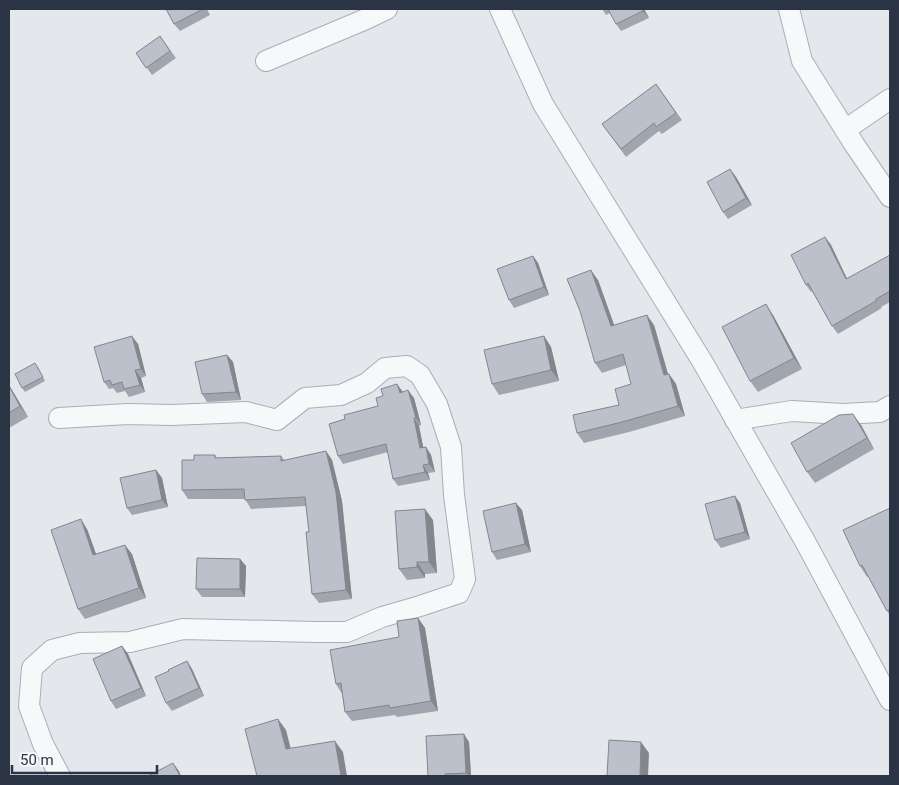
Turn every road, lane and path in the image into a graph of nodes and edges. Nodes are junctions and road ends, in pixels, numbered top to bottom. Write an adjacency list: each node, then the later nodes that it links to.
1 (387, 9): 4 (street)
2 (500, 9): 10 (street)
3 (789, 9): 6 (street)
4 (266, 61)
5 (890, 99): 6 (street)
6 (845, 130): 7 (street)
7 (890, 197)
8 (890, 406): 10 (street)
9 (59, 418): 12 (street)
10 (735, 420): 11 (street)
11 (890, 700)
12 (60, 776)

